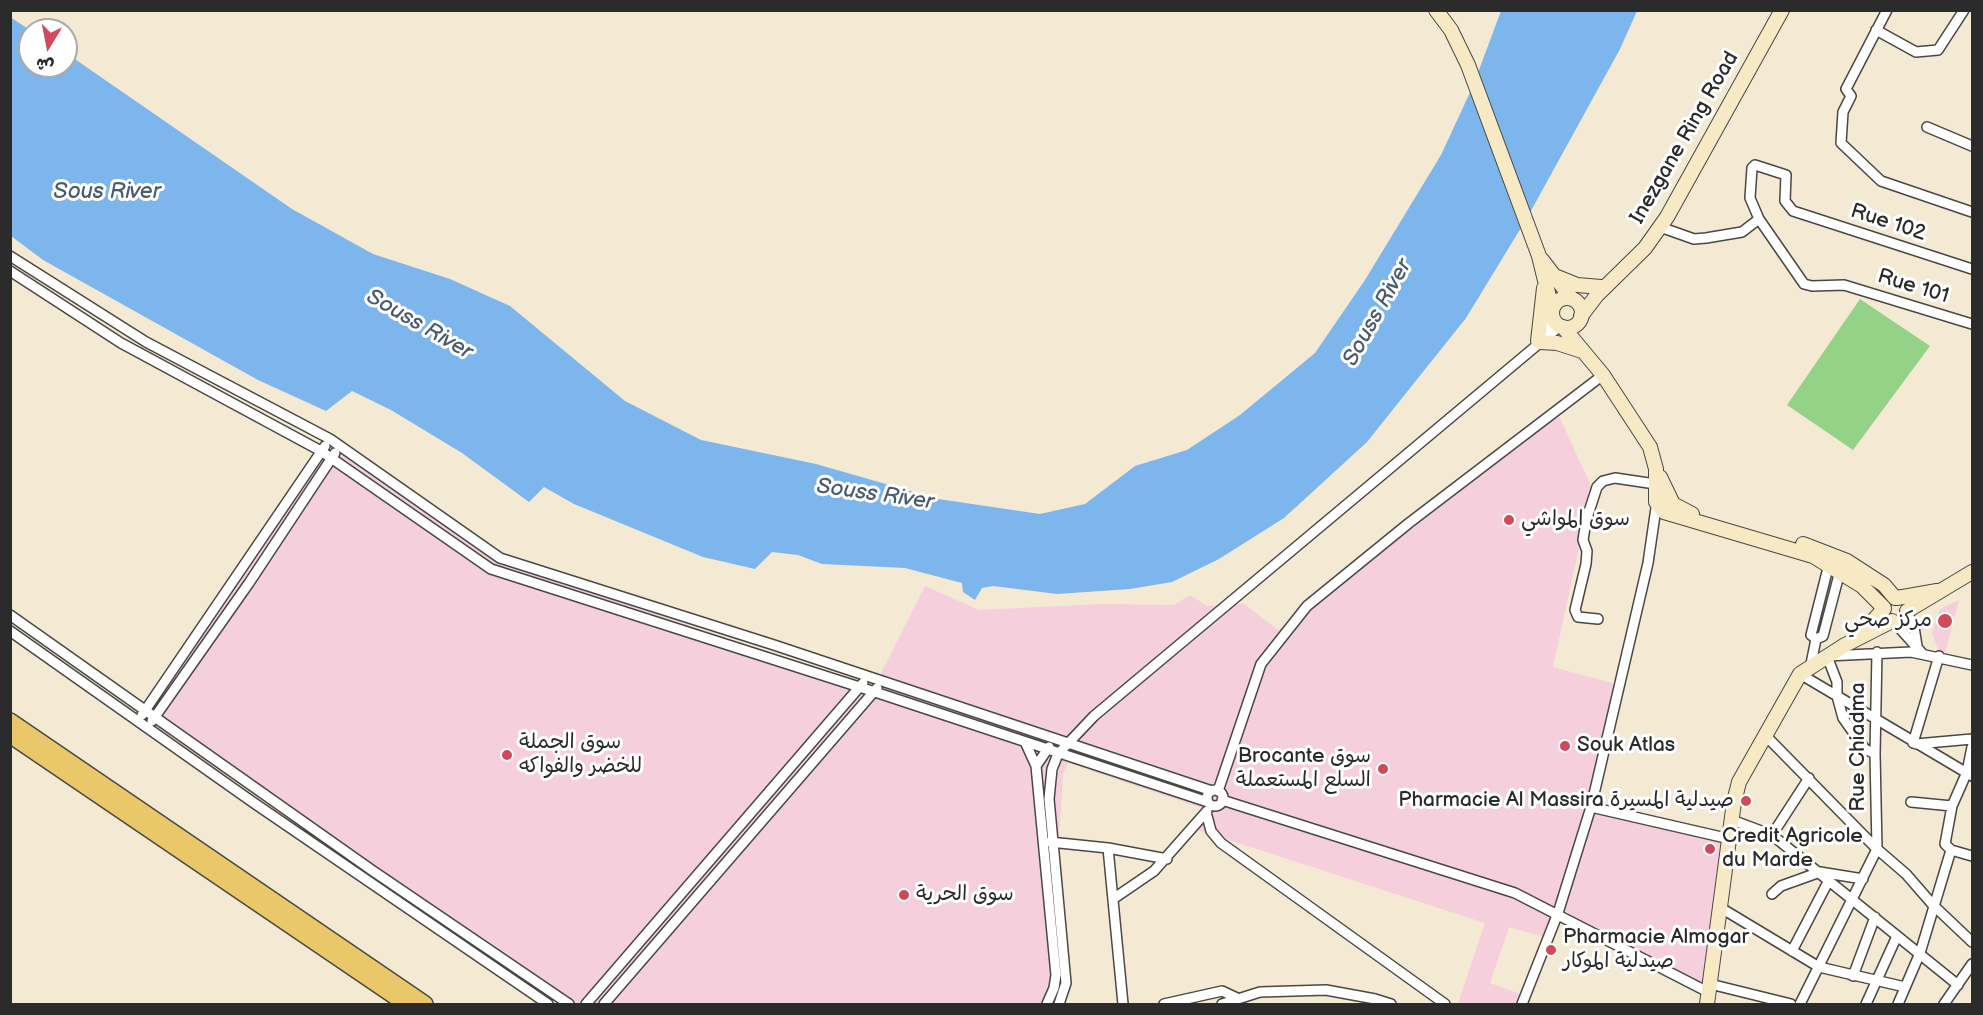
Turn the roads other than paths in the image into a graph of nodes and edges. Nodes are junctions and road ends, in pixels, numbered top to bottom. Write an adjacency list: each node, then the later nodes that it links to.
1 (1436, 10): 14 (street)
2 (1782, 10): 10 (street, Inezgane Ring Road)
3 (1887, 10): 5 (street)
4 (1964, 10): 5 (street)
5 (1876, 30): 8 (street)
6 (1927, 127): 7 (street)
7 (1972, 146)
8 (1972, 212)
9 (1759, 219): 10 (street); 12 (street, Rue 102); 20 (street, Rue 101)
10 (1660, 227): 15 (street, Inezgane Ring Road)
11 (10, 255): 24 (street)
12 (1972, 269)
13 (10, 271): 26 (street)
14 (1551, 279): 16 (street); 17 (street); 19 (street); 21 (street)
15 (1614, 279): 16 (street, Inezgane Ring Road); 18 (street, Inezgane Ring Road)
16 (1601, 287): 17 (street, Inezgane Ring Road)
17 (1574, 300): 18 (street); 19 (street)
18 (1580, 318): 19 (street); 22 (street)
19 (1557, 320): 21 (street); 22 (street)
20 (1972, 324)
21 (1538, 342): 22 (street); 61 (street)
22 (1586, 353): 23 (street)
23 (1603, 375): 28 (street); 71 (street)
24 (330, 439): 25 (street); 26 (street)
25 (340, 446): 27 (street); 47 (street)
26 (321, 451): 27 (street); 52 (street)
27 (332, 457): 49 (street); 53 (street)
28 (1663, 500): 29 (street); 32 (street); 36 (street); 76 (street)
29 (1834, 567): 33 (street); 44 (street)
30 (1972, 572): 31 (street)
31 (1939, 590): 32 (street); 34 (street)
32 (1896, 598): 33 (street); 34 (street)
33 (1884, 608): 37 (street); 39 (street)
34 (1907, 611): 37 (street); 40 (street)
35 (10, 615): 52 (street)
36 (1598, 619)
37 (1893, 621): 39 (street); 40 (street)
38 (10, 631): 56 (street)
39 (1859, 637): 42 (street)
40 (1920, 650): 41 (street); 43 (street)
41 (1877, 652): 42 (street); 54 (street, Rue Chiadma)
42 (1827, 656): 44 (street); 51 (street)
43 (1939, 656): 45 (street); 62 (street)
44 (1811, 664): 46 (street)
45 (1972, 665)
46 (1800, 674): 51 (street); 59 (street)
47 (868, 676): 48 (street); 49 (street)
48 (881, 680): 50 (street); 61 (street)
49 (860, 687): 50 (street); 89 (street)
50 (875, 692): 63 (street); 92 (street)
51 (1837, 696): 54 (street); 67 (street)
52 (144, 711): 53 (street); 56 (street)
53 (154, 718): 57 (street); 115 (street)
54 (1877, 719): 62 (street); 67 (street, Rue Chiadma)
55 (10, 721): 113 (main road)
56 (138, 722): 57 (street)
57 (147, 728): 114 (street)
58 (10, 735): 112 (main road)
59 (1765, 735): 70 (street); 77 (street)
60 (1972, 739): 62 (street)
61 (1063, 742): 65 (street); 66 (street); 71 (street)
62 (1915, 743): 69 (street)
63 (1026, 744): 65 (street); 68 (street)
64 (1972, 747): 69 (street)
65 (1045, 750): 66 (street); 68 (street)
66 (1058, 754): 74 (street); 80 (street)
67 (1875, 754): 82 (street, Rue Chiadma)
68 (1036, 766): 80 (street)
69 (1970, 774): 75 (street)
70 (1809, 778): 78 (street); 82 (street)
71 (1215, 791): 72 (street); 74 (street)
72 (1222, 800): 74 (street); 96 (street)
73 (1911, 802): 75 (street)
74 (1208, 806): 85 (street); 125 (street)
75 (1952, 806): 83 (street)
76 (1591, 807): 79 (street); 96 (street)
77 (1732, 820): 78 (street); 79 (street)
78 (1772, 835): 86 (street)
79 (1730, 839): 95 (street)
80 (1048, 842): 81 (street); 106 (street); 118 (street)
81 (1108, 848): 85 (street); 91 (street)
82 (1877, 849): 87 (street, Rue Chiadma); 94 (street)
83 (1951, 850): 84 (street); 94 (street)
84 (1972, 856)
85 (1167, 859): 91 (street)
86 (1820, 872): 87 (street); 88 (street); 90 (street)
87 (1863, 879): 93 (street, Rue Chiadma)
88 (1829, 880): 93 (street); 100 (street)
89 (683, 892): 92 (street); 116 (street)
90 (1772, 894)
91 (1113, 899): 121 (street)
92 (693, 900): 117 (street)
93 (1853, 900): 97 (street); 103 (street, Rue Chiadma)
94 (1933, 905): 99 (street); 101 (street)
95 (1721, 908): 100 (street); 109 (street)
96 (1558, 913): 109 (street); 126 (street)
97 (1875, 917): 98 (street); 104 (street)
98 (1897, 936): 101 (street); 105 (street)
99 (1972, 942)
100 (1792, 951): 103 (street)
101 (1920, 953): 107 (street); 108 (street)
102 (1972, 964): 107 (street)
103 (1819, 966): 104 (street); 127 (street, Rue Chiadma)
104 (1853, 976): 105 (street)
105 (1879, 980): 108 (street); 128 (street)
106 (1066, 983): 119 (street); 120 (street)
107 (1958, 985): 130 (street)
108 (1905, 987): 129 (street)
109 (1708, 993): 111 (street)
110 (1237, 998): 122 (street); 123 (street); 124 (street)
111 (1786, 1004)
112 (406, 1005)
113 (425, 1005)
114 (548, 1005)
115 (569, 1005)
116 (586, 1005)
117 (604, 1005)
118 (1047, 1005)
119 (1059, 1005)
120 (1068, 1005)
121 (1123, 1005)
122 (1164, 1005)
123 (1222, 1005)
124 (1391, 1005)
125 (1445, 1005)
126 (1522, 1005)
127 (1800, 1005)
128 (1866, 1005)
129 (1898, 1005)
130 (1944, 1005)

